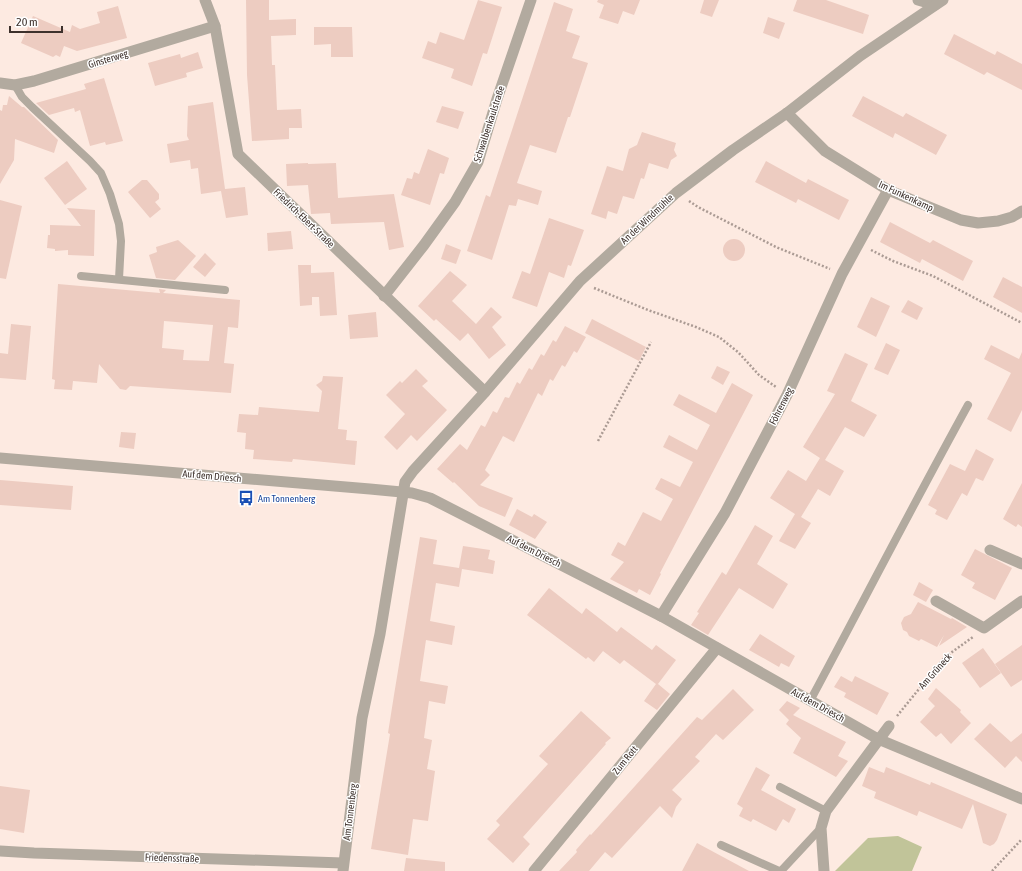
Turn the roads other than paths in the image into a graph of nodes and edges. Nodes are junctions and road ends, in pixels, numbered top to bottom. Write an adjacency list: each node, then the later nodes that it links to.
1 (205, 0): 5 (street, Friedrich-Ebert-Straße)
2 (531, 0): 14 (street, Schwalbenkaulstraße)
3 (918, 0): 4 (street)
4 (939, 2): 8 (street, An der Windmühle)
5 (215, 26): 7 (street, Ginsterweg); 14 (street, Friedrich-Ebert-Straße)
6 (0, 83): 7 (street, Ginsterweg)
7 (15, 85): 12 (lane)
8 (786, 113): 9 (street, Im Funkenkamp); 15 (street, An der Windmühle)
9 (888, 190): 10 (street, Im Funkenkamp); 23 (street, Föhrenweg)
10 (1022, 211)
11 (81, 276): 12 (lane)
12 (119, 280): 13 (lane)
13 (225, 290)
14 (384, 296): 15 (street, Friedrich-Ebert-Straße)
15 (485, 392): 18 (street, An der Windmühle)
16 (968, 405): 25 (lane)
17 (0, 458): 18 (street, Auf dem Driesch)
18 (403, 493): 23 (street, Auf dem Driesch); 34 (street, Am Tonnenberg)
19 (990, 550): 20 (street)
20 (1022, 564)
21 (936, 601): 22 (street)
22 (1022, 601)
23 (661, 616): 24 (street, Auf dem Driesch)
24 (717, 648): 25 (street, Auf dem Driesch); 35 (street, Zum Rott)
25 (810, 701): 27 (street, Auf dem Driesch)
26 (889, 726): 27 (street)
27 (878, 739): 29 (street, Auf dem Driesch); 30 (street)
28 (780, 787): 30 (lane)
29 (1022, 799)
30 (826, 811): 31 (street)
31 (821, 828): 36 (lane); 37 (street)
32 (721, 845): 36 (lane)
33 (0, 851): 34 (street, Friedensstraße)
34 (343, 867)
35 (534, 871)
36 (780, 871)
37 (824, 871)

